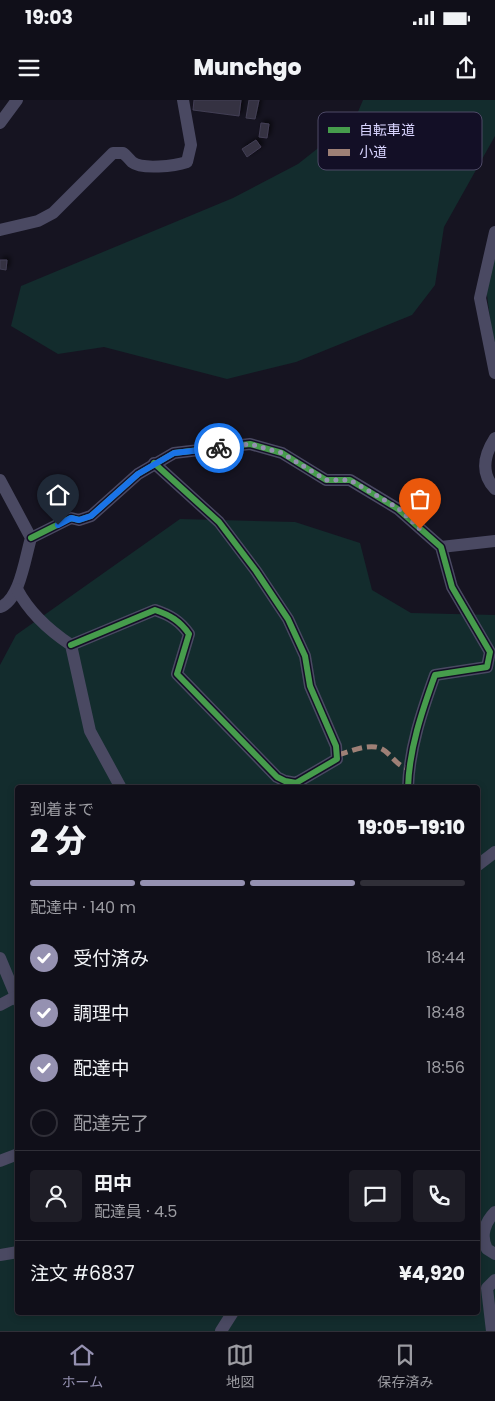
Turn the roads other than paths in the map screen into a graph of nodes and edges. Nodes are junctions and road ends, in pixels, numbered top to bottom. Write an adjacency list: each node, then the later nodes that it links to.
1 (17, 100): 3 (street)
2 (183, 100): 4 (street)
3 (0, 123)
4 (0, 230)
5 (495, 232): 6 (street)
6 (495, 373)
7 (495, 438): 10 (street)
8 (154, 463): 11 (street); 13 (street); 16 (street)
9 (0, 480): 11 (street)
10 (495, 489)
11 (31, 538): 14 (street)
12 (495, 541): 13 (street)
13 (441, 548): 18 (street)
14 (17, 589): 15 (street); 16 (street)
15 (0, 607)
16 (71, 645): 17 (street)
17 (119, 785)
18 (408, 785)
19 (495, 852): 20 (street)
20 (480, 863)
21 (0, 958): 22 (street)
22 (15, 996)
23 (15, 999): 24 (street)
24 (0, 1005)
25 (15, 1155): 26 (street)
26 (0, 1161)
27 (495, 1212): 28 (street)
28 (480, 1238): 30 (street)
29 (15, 1252): 31 (street)
30 (495, 1254)
31 (0, 1255)
32 (495, 1280): 35 (street)
33 (231, 1315): 34 (street)
34 (221, 1331)
35 (492, 1331)

